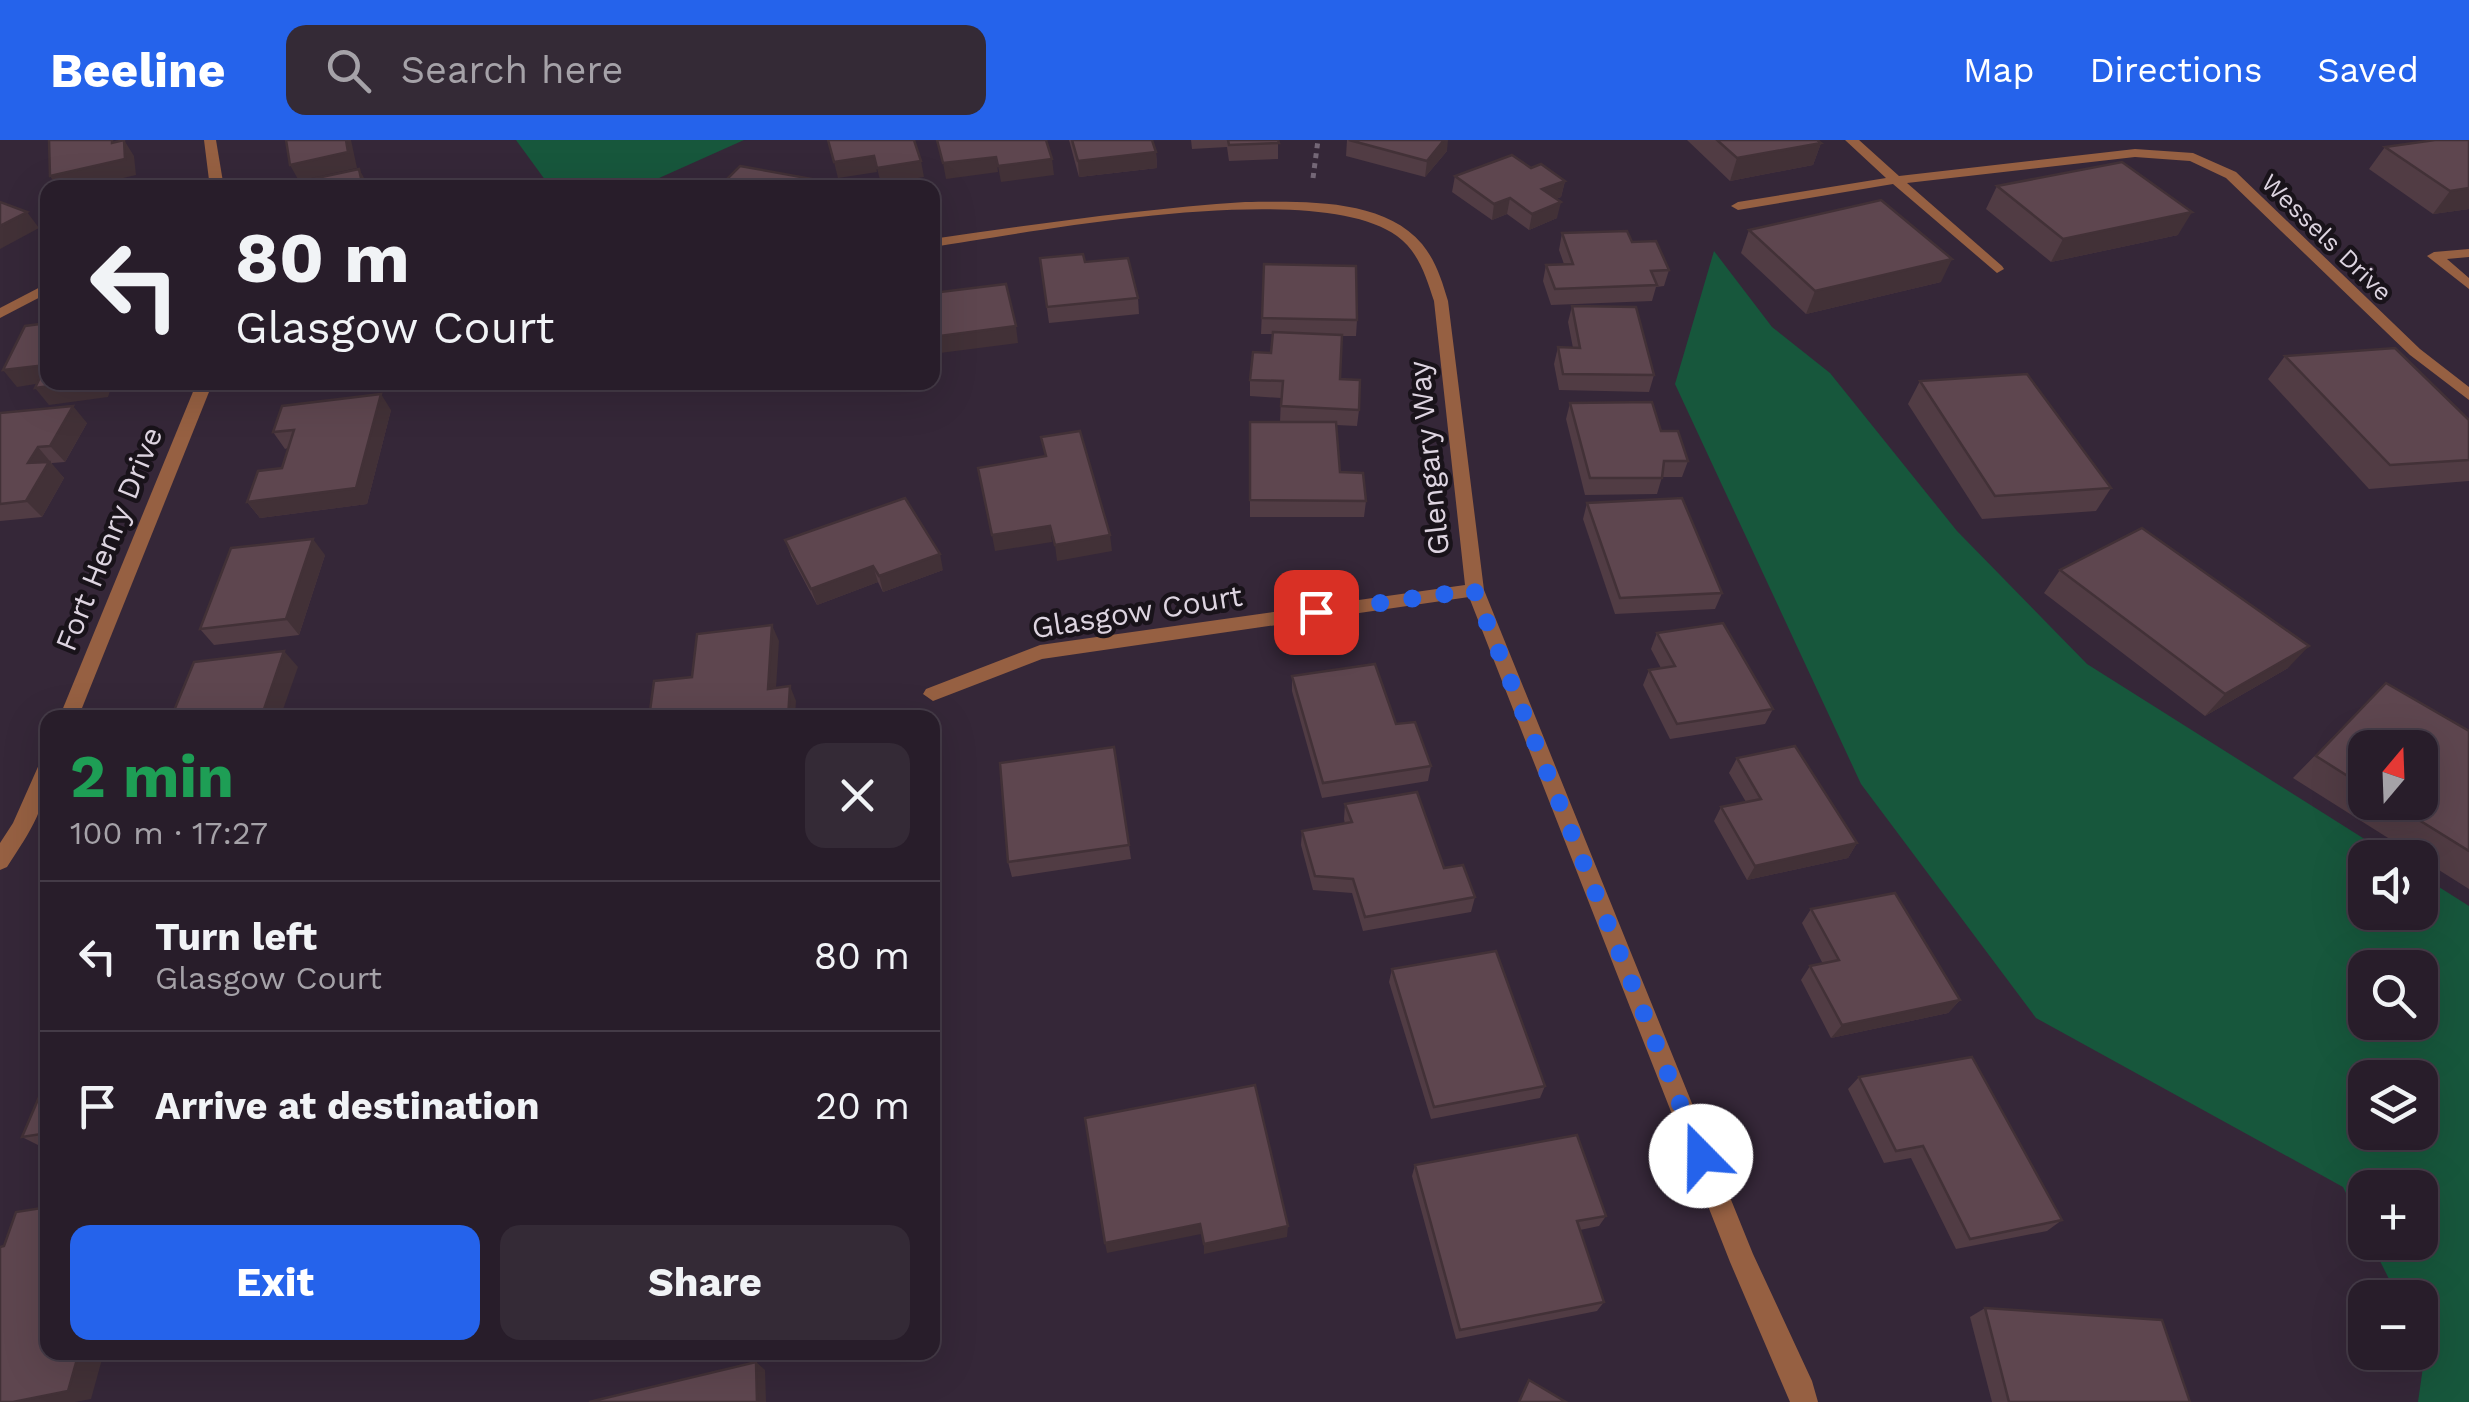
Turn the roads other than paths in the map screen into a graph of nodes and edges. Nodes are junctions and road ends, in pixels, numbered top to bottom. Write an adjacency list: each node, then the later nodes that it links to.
1 (210, 140): 3 (street)
2 (1852, 140): 4 (street)
3 (216, 180)
4 (1896, 180): 5 (street, Wessels Drive); 8 (street); 13 (street, Wessels Drive)
5 (1738, 206)
6 (940, 242): 14 (street, Glengary Way)
7 (2469, 252): 9 (street)
8 (1997, 268)
9 (2469, 285)
10 (40, 292): 11 (street)
11 (0, 314)
12 (202, 390): 16 (street, Fort Henry Drive)
13 (2469, 396)
14 (1474, 590): 15 (street, Glasgow Court); 19 (street, Glengary Way)
15 (933, 694)
16 (71, 710)
17 (40, 781): 18 (street)
18 (3, 851)
19 (1804, 1402)

